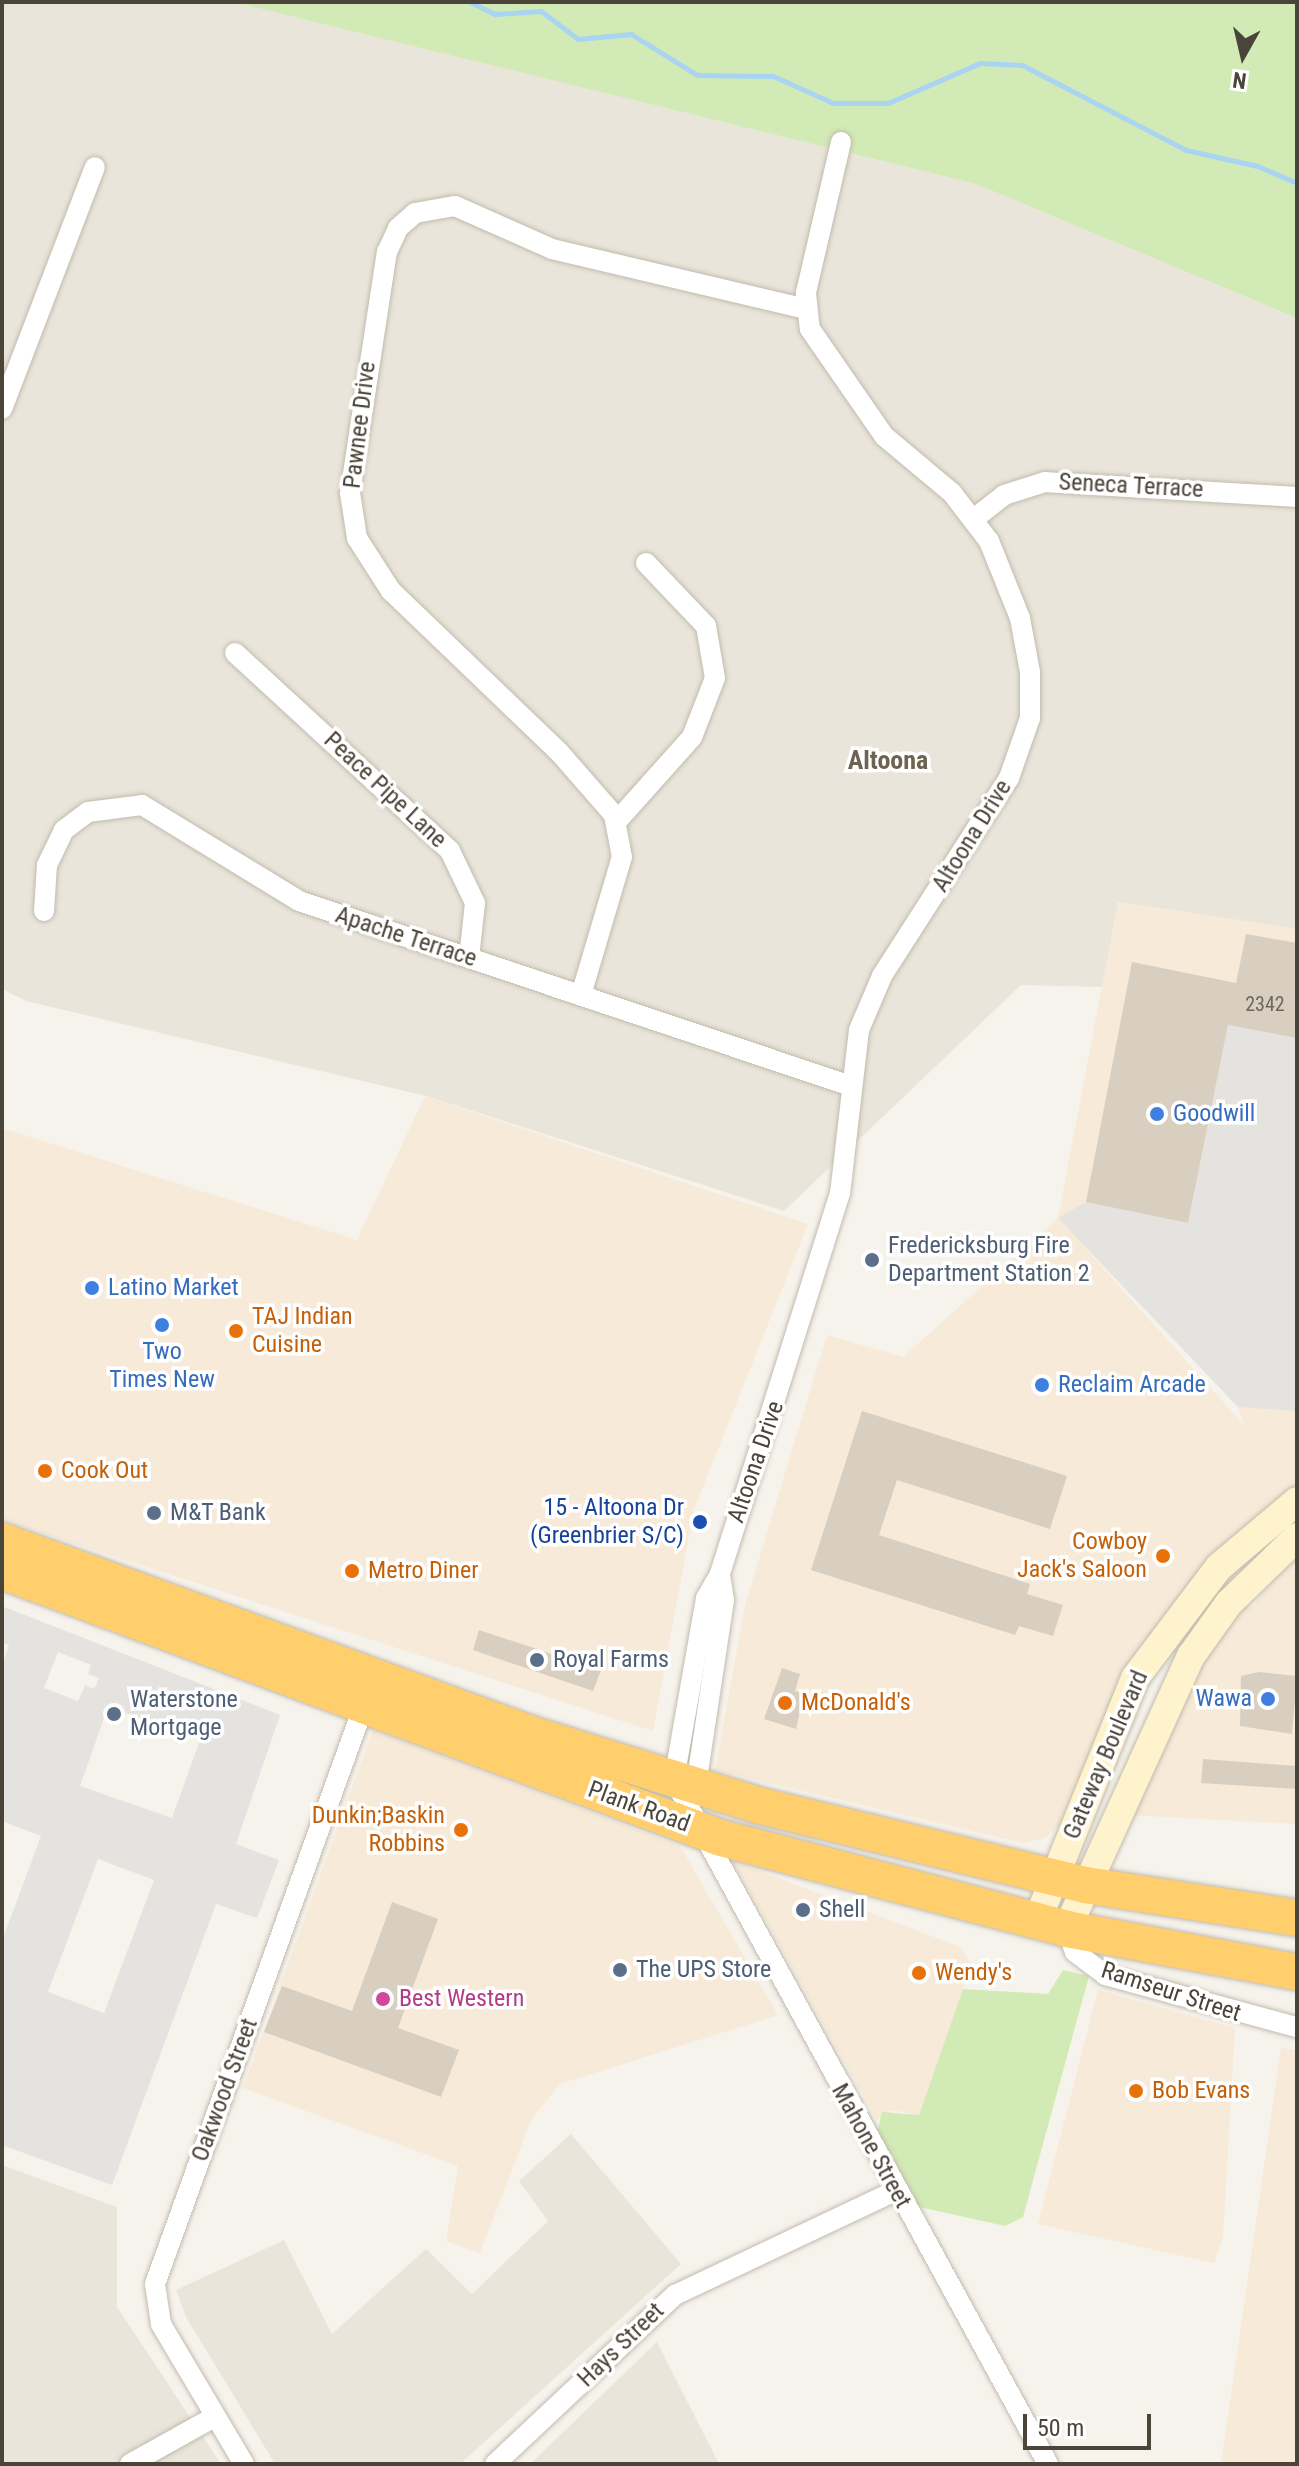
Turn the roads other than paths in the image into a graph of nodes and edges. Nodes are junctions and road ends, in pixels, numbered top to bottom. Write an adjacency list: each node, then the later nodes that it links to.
1 (841, 142): 3 (street, Altoona Drive)
2 (95, 167): 4 (street)
3 (806, 309): 6 (street, Altoona Drive); 9 (street, Pawnee Drive)
4 (2, 409)
5 (1297, 497): 6 (street, Seneca Terrace)
6 (975, 518): 13 (street, Altoona Drive)
7 (646, 563): 9 (street)
8 (235, 653): 11 (street, Peace Pipe Lane)
9 (617, 821): 12 (street)
10 (44, 911): 11 (street, Apache Terrace)
11 (469, 958): 12 (street, Apache Terrace)
12 (581, 995): 13 (street, Apache Terrace)
13 (851, 1086): 23 (street, Altoona Drive)
14 (1297, 1501): 25 (street, Gateway Boulevard)
15 (1297, 1537): 25 (street, Gateway Boulevard)
16 (2, 1541): 18 (highway, Plank Road)
17 (2, 1571): 19 (highway, Plank Road)
18 (224, 1622): 19 (highway); 20 (highway, Plank Road)
19 (161, 1630): 21 (highway, Plank Road)
20 (307, 1652): 21 (highway); 23 (highway, Plank Road)
21 (259, 1666): 22 (highway, Plank Road)
22 (364, 1705): 24 (highway, Plank Road); 31 (street, Oakwood Street)
23 (684, 1784): 24 (street); 25 (highway, Plank Road)
24 (695, 1828): 27 (highway, Plank Road); 30 (street, Mahone Street)
25 (1070, 1880): 26 (highway, Plank Road); 27 (street, Gateway Boulevard)
26 (1297, 1918)
27 (1052, 1925): 28 (highway, Plank Road); 29 (street, Ramseur Street)
28 (1297, 1972)
29 (1297, 2027)
30 (895, 2191): 34 (street, Hays Street); 35 (street, Mahone Street)
31 (214, 2417): 32 (street); 33 (street, Oakwood Street)
32 (130, 2464)
33 (244, 2464)
34 (495, 2464)
35 (1048, 2464)

